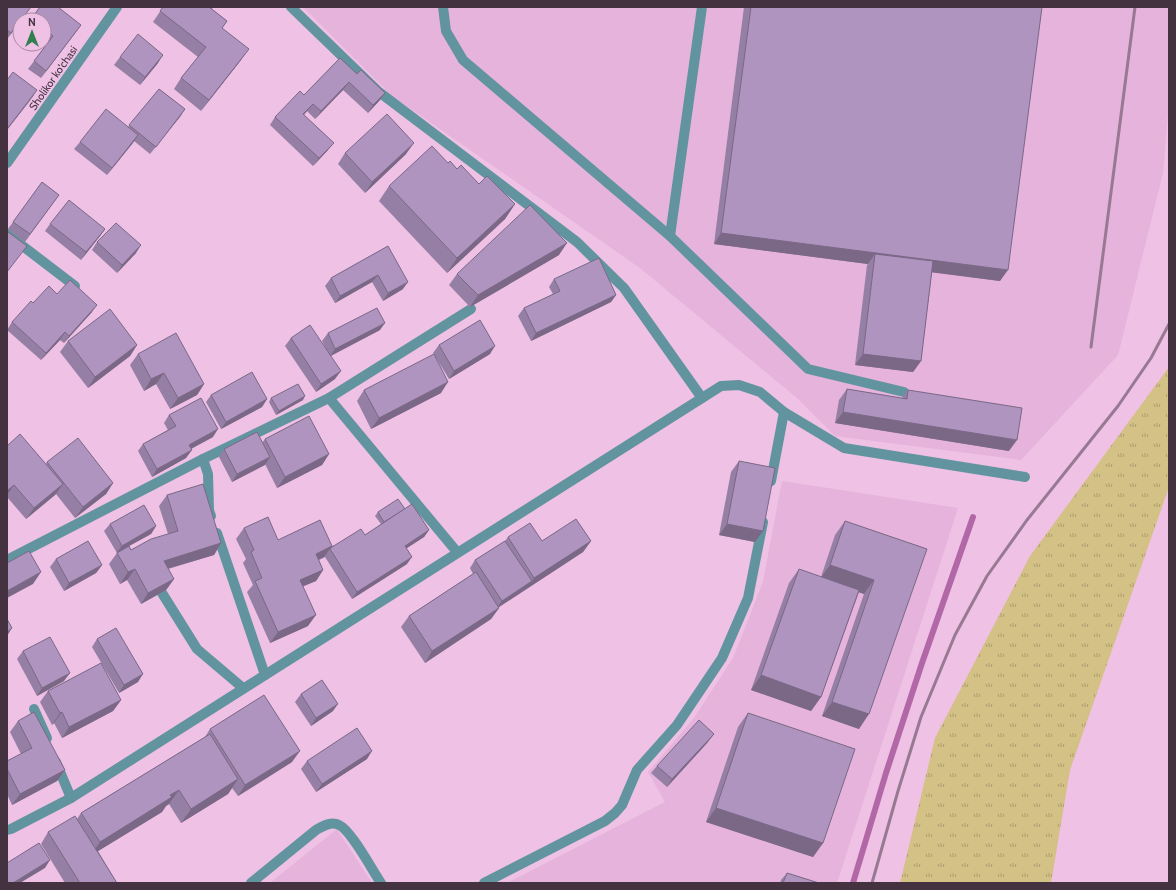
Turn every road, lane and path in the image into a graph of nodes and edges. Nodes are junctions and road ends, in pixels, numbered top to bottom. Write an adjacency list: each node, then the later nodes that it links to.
1 (117, 7): 5 (street, Sholikor ko'chasi)
2 (291, 7): 12 (street)
3 (444, 7): 7 (street)
4 (702, 7): 7 (street)
5 (7, 163)
6 (7, 234): 8 (street)
7 (670, 236): 10 (street)
8 (75, 286)
9 (471, 309): 11 (street)
10 (904, 392)
11 (329, 398): 14 (street); 18 (street)
12 (702, 398): 13 (street); 18 (street)
13 (784, 412): 15 (street); 16 (street)
14 (203, 459): 19 (street); 21 (street)
15 (1025, 477)
16 (769, 490)
17 (764, 513): 28 (street)
18 (458, 552): 21 (street)
19 (7, 560)
20 (162, 593): 22 (street)
21 (264, 675): 22 (street)
22 (243, 688): 24 (street)
23 (34, 709): 24 (street)
24 (71, 798): 25 (street)
25 (7, 830)
26 (251, 883): 27 (street)
27 (381, 883)
28 (484, 883)

